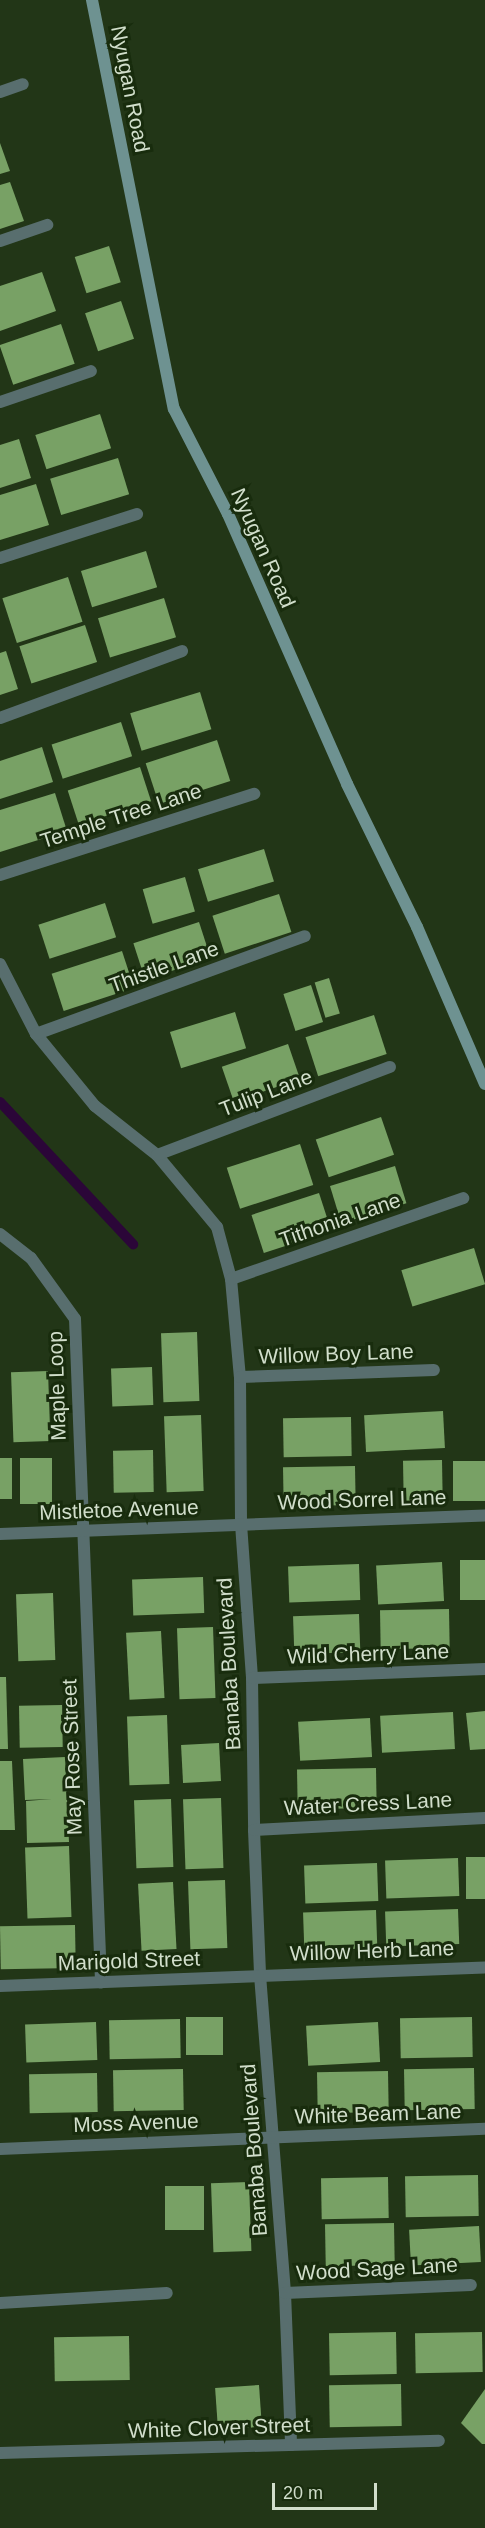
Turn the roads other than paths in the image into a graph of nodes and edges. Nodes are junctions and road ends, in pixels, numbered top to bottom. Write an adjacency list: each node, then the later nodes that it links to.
1 (92, 0): 18 (main road, Nyugan Road)
2 (23, 84): 3 (street)
3 (0, 92)
4 (47, 225): 5 (street)
5 (0, 242)
6 (91, 372): 7 (street)
7 (0, 402)
8 (137, 514): 9 (street)
9 (0, 558)
10 (182, 651): 11 (street)
11 (0, 718)
12 (254, 794): 13 (street, Temple Tree Lane)
13 (0, 875)
14 (306, 936): 16 (street, Thistle Lane)
15 (0, 964): 16 (street, Banaba Boulevard)
16 (36, 1034): 19 (street, Banaba Boulevard)
17 (390, 1067): 19 (street, Tulip Lane)
18 (485, 1084)
19 (157, 1155): 22 (street, Banaba Boulevard)
20 (463, 1198): 22 (street, Tithonia Lane)
21 (0, 1234): 27 (street, Maple Loop)
22 (231, 1279): 24 (street, Banaba Boulevard)
23 (434, 1370): 24 (street, Willow Boy Lane)
24 (240, 1377): 26 (street, Banaba Boulevard)
25 (485, 1515): 26 (street, Wood Sorrel Lane)
26 (240, 1524): 27 (street, Mistletoe Avenue); 30 (street, Banaba Boulevard)
27 (81, 1531): 28 (street, Mistletoe Avenue); 35 (street, May Rose Street)
28 (0, 1534)
29 (485, 1669): 30 (street, Wild Cherry Lane)
30 (252, 1678): 32 (street, Banaba Boulevard)
31 (485, 1818): 32 (street, Water Cress Lane)
32 (254, 1830): 34 (street, Banaba Boulevard)
33 (485, 1966): 34 (street, Willow Herb Lane)
34 (260, 1975): 35 (street, Marigold Street); 38 (street, Banaba Boulevard)
35 (101, 1982): 36 (street, Marigold Street)
36 (0, 1986)
37 (485, 2129): 38 (street, White Beam Lane)
38 (273, 2137): 39 (street, Moss Avenue); 42 (street, Banaba Boulevard)
39 (0, 2148)
40 (471, 2285): 42 (street, Wood Sage Lane)
41 (167, 2293): 43 (street)
42 (285, 2293): 45 (street, Banaba Boulevard)
43 (0, 2303)
44 (440, 2441): 45 (street, White Clover Street)
45 (291, 2445): 46 (street, White Clover Street)
46 (0, 2453)

